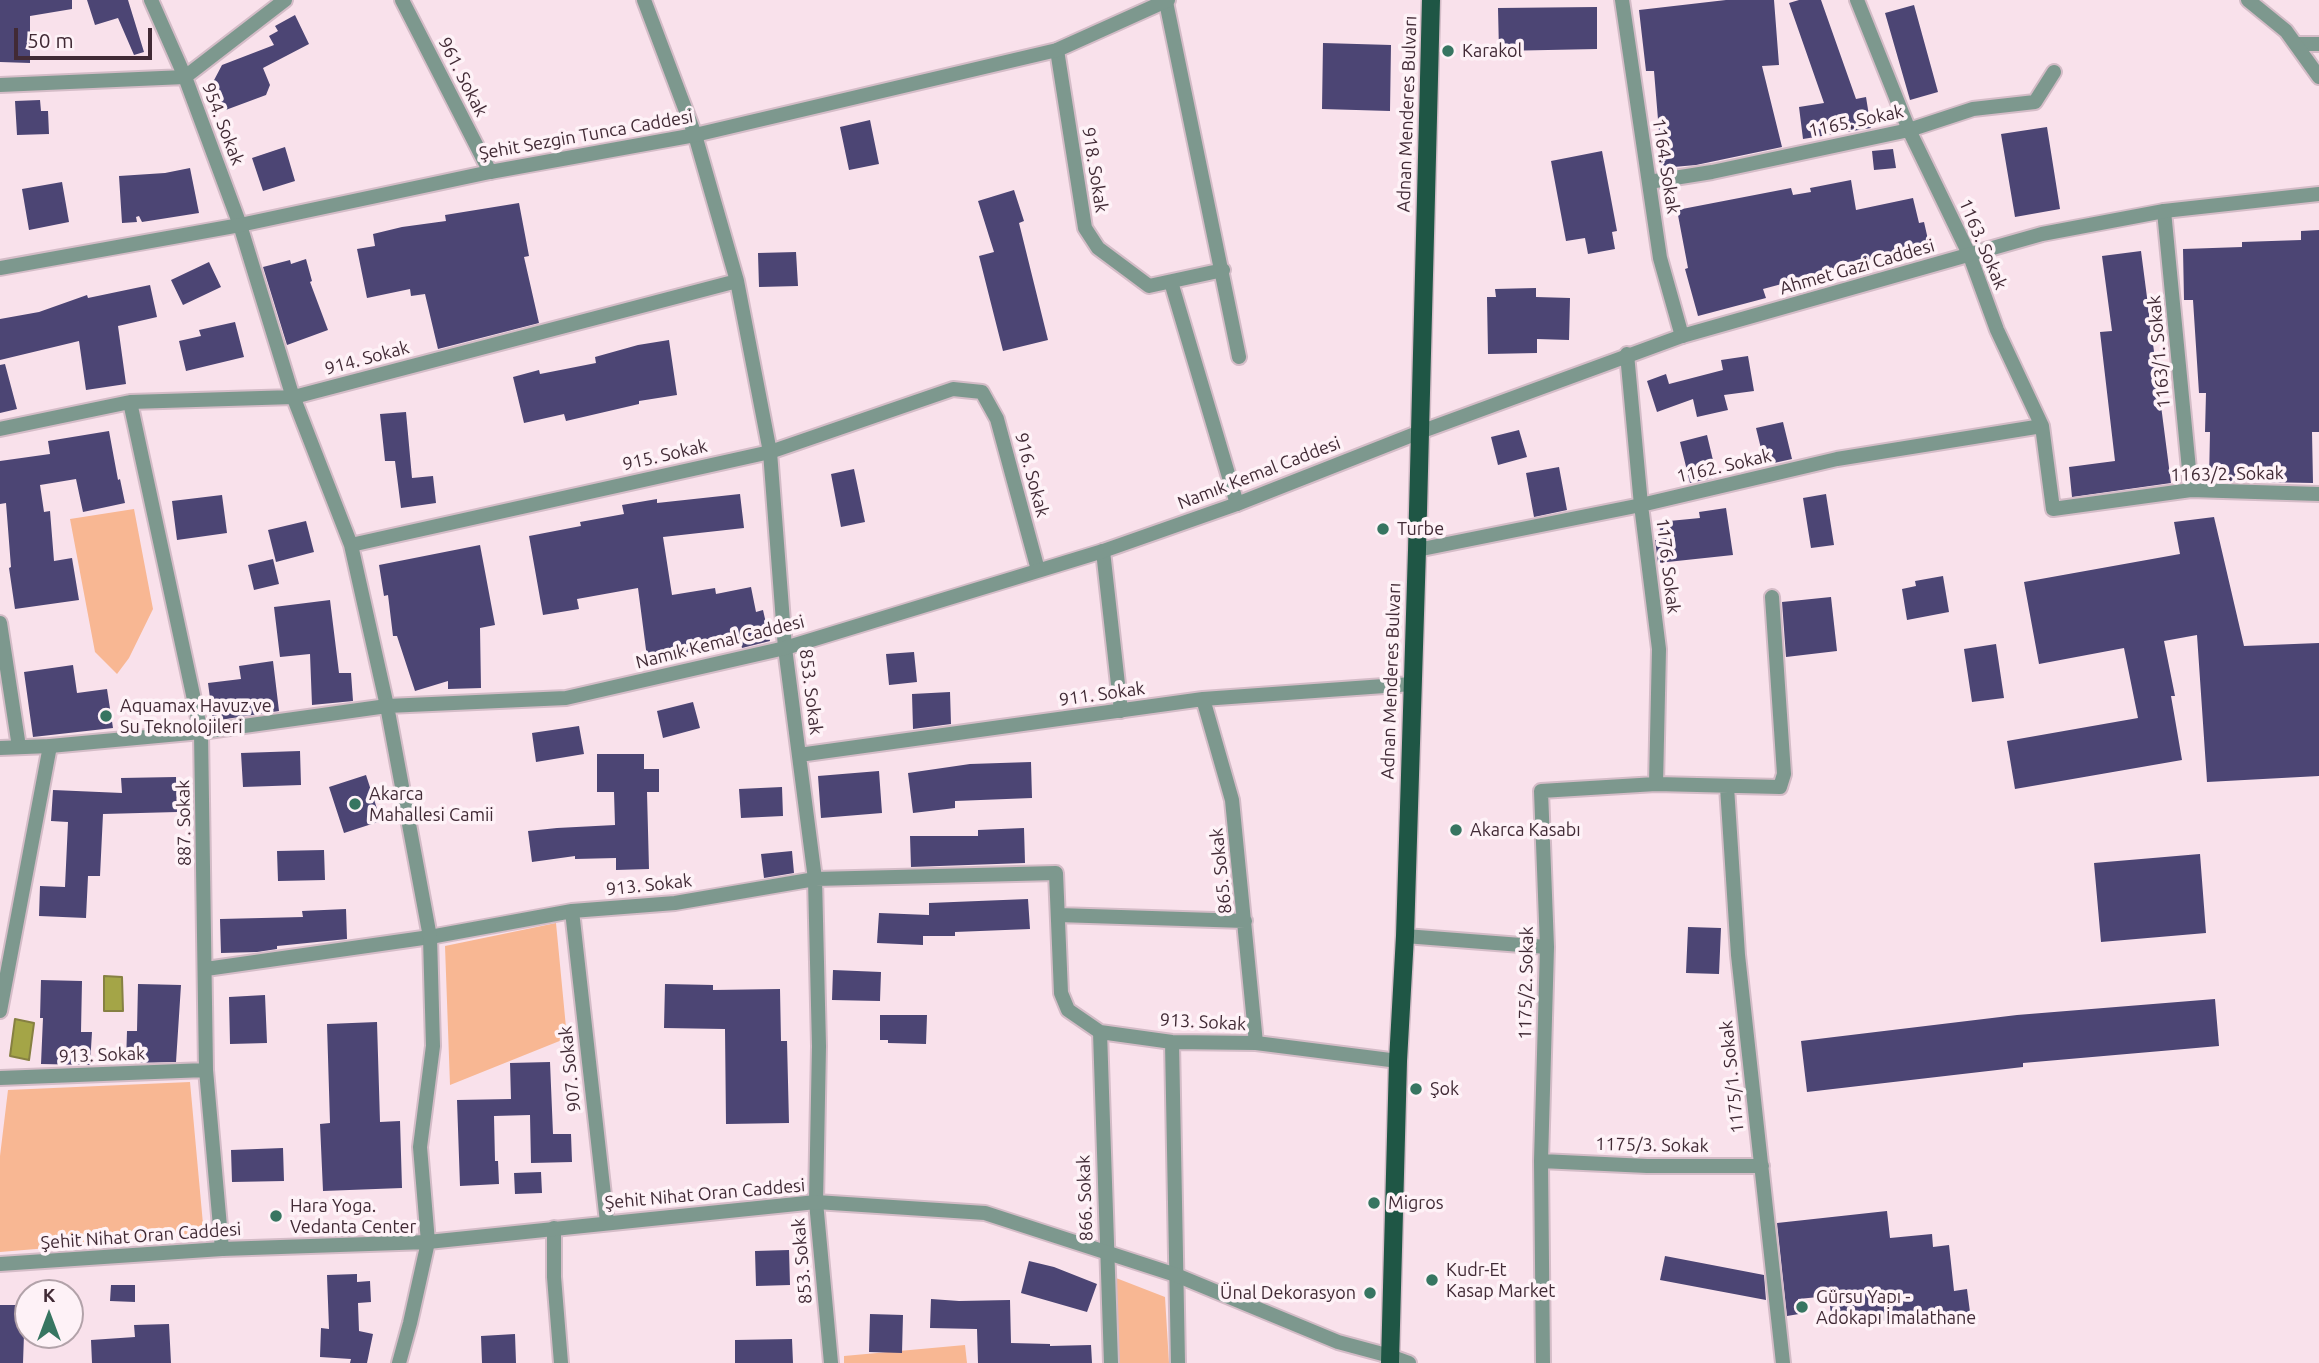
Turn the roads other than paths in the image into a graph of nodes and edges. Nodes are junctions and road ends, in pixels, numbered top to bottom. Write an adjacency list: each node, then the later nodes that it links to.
1 (150, 0): 14 (street, 954. Sokak)
2 (285, 0): 14 (street)
3 (402, 0): 19 (street, 961. Sokak)
4 (644, 0): 18 (street, 853. Sokak)
5 (1431, 0): 37 (main road, Adnan Menderes Bulvarı)
6 (1622, 0): 20 (street, 1164. Sokak)
7 (1857, 0): 17 (street, 1163. Sokak)
8 (2248, 0): 10 (street)
9 (1167, 1): 12 (street, Şehit Sezgin Tunca Caddesi); 26 (street)
10 (2296, 44): 11 (street); 15 (street)
11 (2319, 44)
12 (1056, 50): 18 (street, Şehit Sezgin Tunca Caddesi); 28 (street, 918. Sokak)
13 (2054, 72): 17 (street, 1165. Sokak)
14 (185, 77): 16 (street); 23 (street, 954. Sokak)
15 (2319, 77)
16 (0, 85)
17 (1909, 130): 20 (street, 1165. Sokak); 24 (street, 1163. Sokak)
18 (695, 135): 19 (street, Şehit Sezgin Tunca Caddesi); 27 (street, 853. Sokak)
19 (490, 172): 23 (street, Şehit Sezgin Tunca Caddesi)
20 (1648, 182): 29 (street, 1164. Sokak)
21 (2319, 194): 22 (street, Ahmet Gazi Caddesi)
22 (2164, 211): 24 (street, Ahmet Gazi Caddesi); 39 (street, 1163/1. Sokak)
23 (240, 225): 25 (street, Şehit Sezgin Tunca Caddesi); 33 (street, 954. Sokak)
24 (1970, 256): 29 (street, Ahmet Gazi Caddesi); 35 (street, 1163. Sokak)
25 (0, 268)
26 (1223, 270): 28 (street, 918. Sokak); 31 (street)
27 (737, 281): 33 (street, 914. Sokak); 38 (street, 853. Sokak)
28 (1171, 282): 41 (street)
29 (1682, 336): 30 (street, Ahmet Gazi Caddesi)
30 (1627, 354): 37 (street, Ahmet Gazi Caddesi); 42 (street, 1176. Sokak)
31 (1239, 357)
32 (982, 392): 38 (street, 915. Sokak); 47 (street, 916. Sokak)
33 (293, 397): 34 (street, 914. Sokak); 44 (street, 954. Sokak)
34 (130, 402): 36 (street, 914. Sokak); 55 (street, 887. Sokak)
35 (2042, 426): 42 (street, 1162. Sokak); 43 (street, 1163. Sokak)
36 (0, 429)
37 (1420, 432): 41 (street, Namık Kemal Caddesi); 45 (main road, Adnan Menderes Bulvarı)
38 (770, 452): 44 (street, 915. Sokak); 50 (street, 853. Sokak)
39 (2190, 490): 40 (street, 1163/2. Sokak); 43 (street, 1163/2. Sokak)
40 (2319, 494)
41 (1237, 504): 46 (street, Namık Kemal Caddesi)
42 (1641, 505): 45 (street, 1162. Sokak); 60 (street, 1176. Sokak)
43 (2053, 509)
44 (351, 544): 53 (street, 954. Sokak)
45 (1417, 550): 51 (main road, Adnan Menderes Bulvarı)
46 (1103, 551): 47 (street, Namık Kemal Caddesi); 54 (street)
47 (1038, 570): 50 (street, Namık Kemal Caddesi)
48 (1772, 597): 61 (street, 1175/2. Sokak)
49 (0, 623): 57 (street)
50 (785, 648): 53 (street, Namık Kemal Caddesi); 59 (street, 853. Sokak)
51 (1412, 684): 52 (street, 911. Sokak); 66 (main road, Adnan Menderes Bulvarı)
52 (1203, 699): 54 (street, 911. Sokak); 65 (street, 865. Sokak)
53 (387, 706): 55 (street, Namık Kemal Caddesi); 67 (street, 954. Sokak)
54 (1121, 711): 59 (street, 911. Sokak)
55 (201, 732): 56 (street, Namık Kemal Caddesi); 70 (street, 887. Sokak)
56 (50, 746): 57 (street, Namık Kemal Caddesi); 69 (street)
57 (19, 747): 58 (street, Namık Kemal Caddesi)
58 (0, 748)
59 (799, 755): 62 (street, 853. Sokak)
60 (1657, 784): 61 (street, 1175/2. Sokak); 68 (street, 1175/2. Sokak)
61 (1727, 787): 79 (street, 1175/1. Sokak)
62 (815, 879): 63 (street, 913. Sokak); 64 (street, 913. Sokak); 80 (street, 853. Sokak)
63 (572, 911): 67 (street, 913. Sokak); 81 (street, 907. Sokak)
64 (1058, 915): 65 (street); 72 (street, 913. Sokak)
65 (1245, 921): 74 (street, 865. Sokak)
66 (1405, 936): 68 (street); 75 (main road, Adnan Menderes Bulvarı)
67 (430, 937): 70 (street, 913. Sokak); 83 (street, 954. Sokak)
68 (1548, 947): 78 (street, 1175/2. Sokak)
69 (5, 951): 71 (street)
70 (206, 969): 76 (street, 887. Sokak)
71 (0, 1011)
72 (1100, 1032): 73 (street, 913. Sokak); 85 (street, 866. Sokak)
73 (1171, 1042): 74 (street, 913. Sokak); 87 (street)
74 (1256, 1043): 75 (street, 913. Sokak)
75 (1398, 1061): 88 (main road, Adnan Menderes Bulvarı)
76 (206, 1070): 77 (street, 913. Sokak); 84 (street, 887. Sokak)
77 (0, 1078)
78 (1541, 1161): 79 (street, 1175/3. Sokak); 95 (street, 1175/2. Sokak)
79 (1762, 1166): 96 (street, 1175/1. Sokak)
80 (816, 1202): 81 (street, Şehit Nihat Oran Caddesi); 85 (street, Şehit Nihat Oran Caddesi); 91 (street, 853. Sokak)
81 (607, 1222): 82 (street, Şehit Nihat Oran Caddesi)
82 (554, 1228): 83 (street, Şehit Nihat Oran Caddesi); 90 (street)
83 (428, 1242): 84 (street, Şehit Nihat Oran Caddesi); 89 (street, 954. Sokak)
84 (222, 1249): 86 (street, Şehit Nihat Oran Caddesi)
85 (1106, 1251): 87 (street, Şehit Nihat Oran Caddesi); 92 (street, 866. Sokak)
86 (0, 1264)
87 (1176, 1275): 88 (street, Şehit Nihat Oran Caddesi); 93 (street)
88 (1390, 1359): 94 (street, Şehit Nihat Oran Caddesi)
89 (399, 1363)
90 (562, 1363)
91 (831, 1363)
92 (1111, 1363)
93 (1178, 1363)
94 (1409, 1363)
95 (1543, 1363)
96 (1783, 1363)

